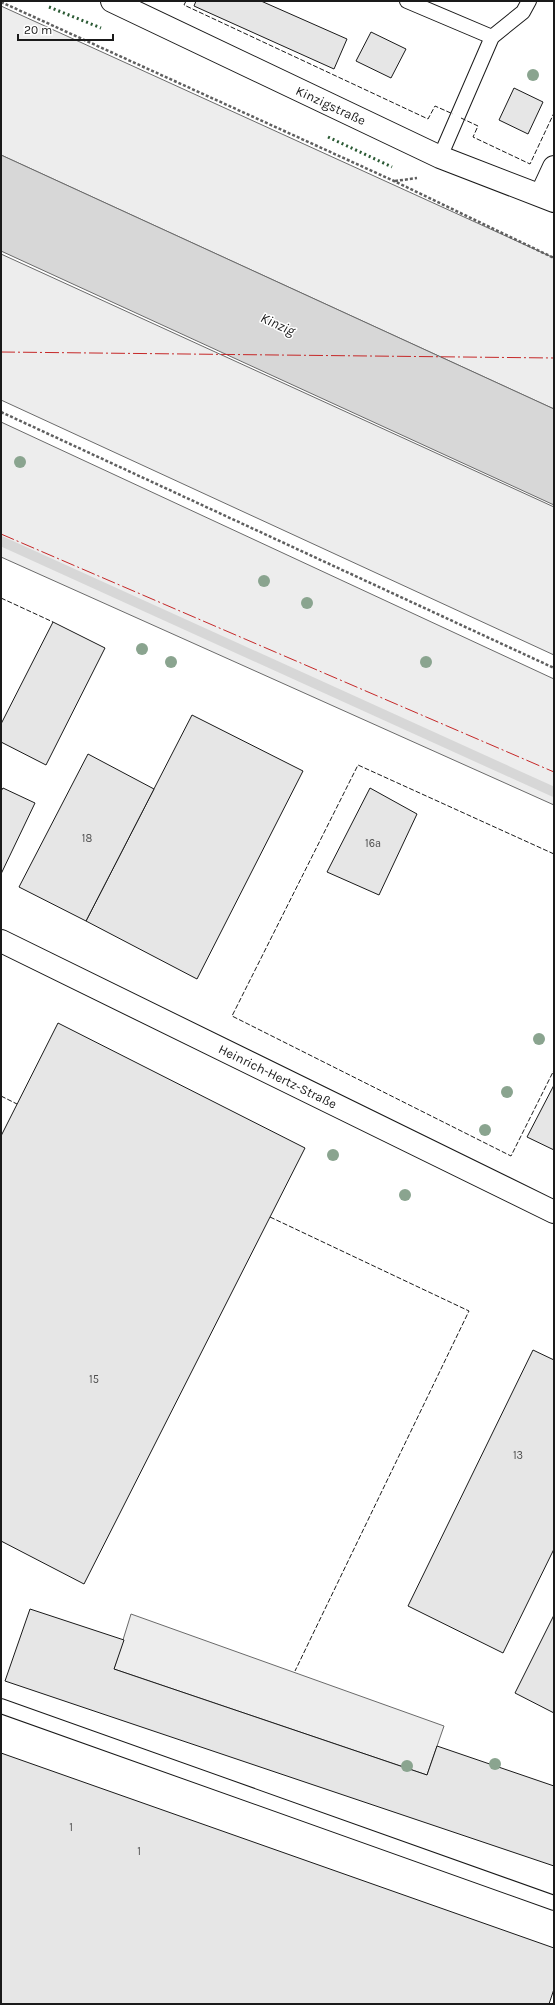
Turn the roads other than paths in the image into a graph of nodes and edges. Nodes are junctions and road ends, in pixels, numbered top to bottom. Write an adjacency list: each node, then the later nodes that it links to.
1 (407, 1): 4 (lane)
2 (529, 1): 4 (lane)
3 (121, 3): 5 (street, Kinzigstraße)
4 (492, 36): 5 (lane)
5 (440, 157): 7 (street, Kinzigstraße)
6 (554, 167): 7 (street)
7 (548, 198)
8 (1, 941): 9 (street, Heinrich-Hertz-Straße)
9 (554, 1212)
10 (1, 1706): 11 (lane)
11 (554, 1903)

